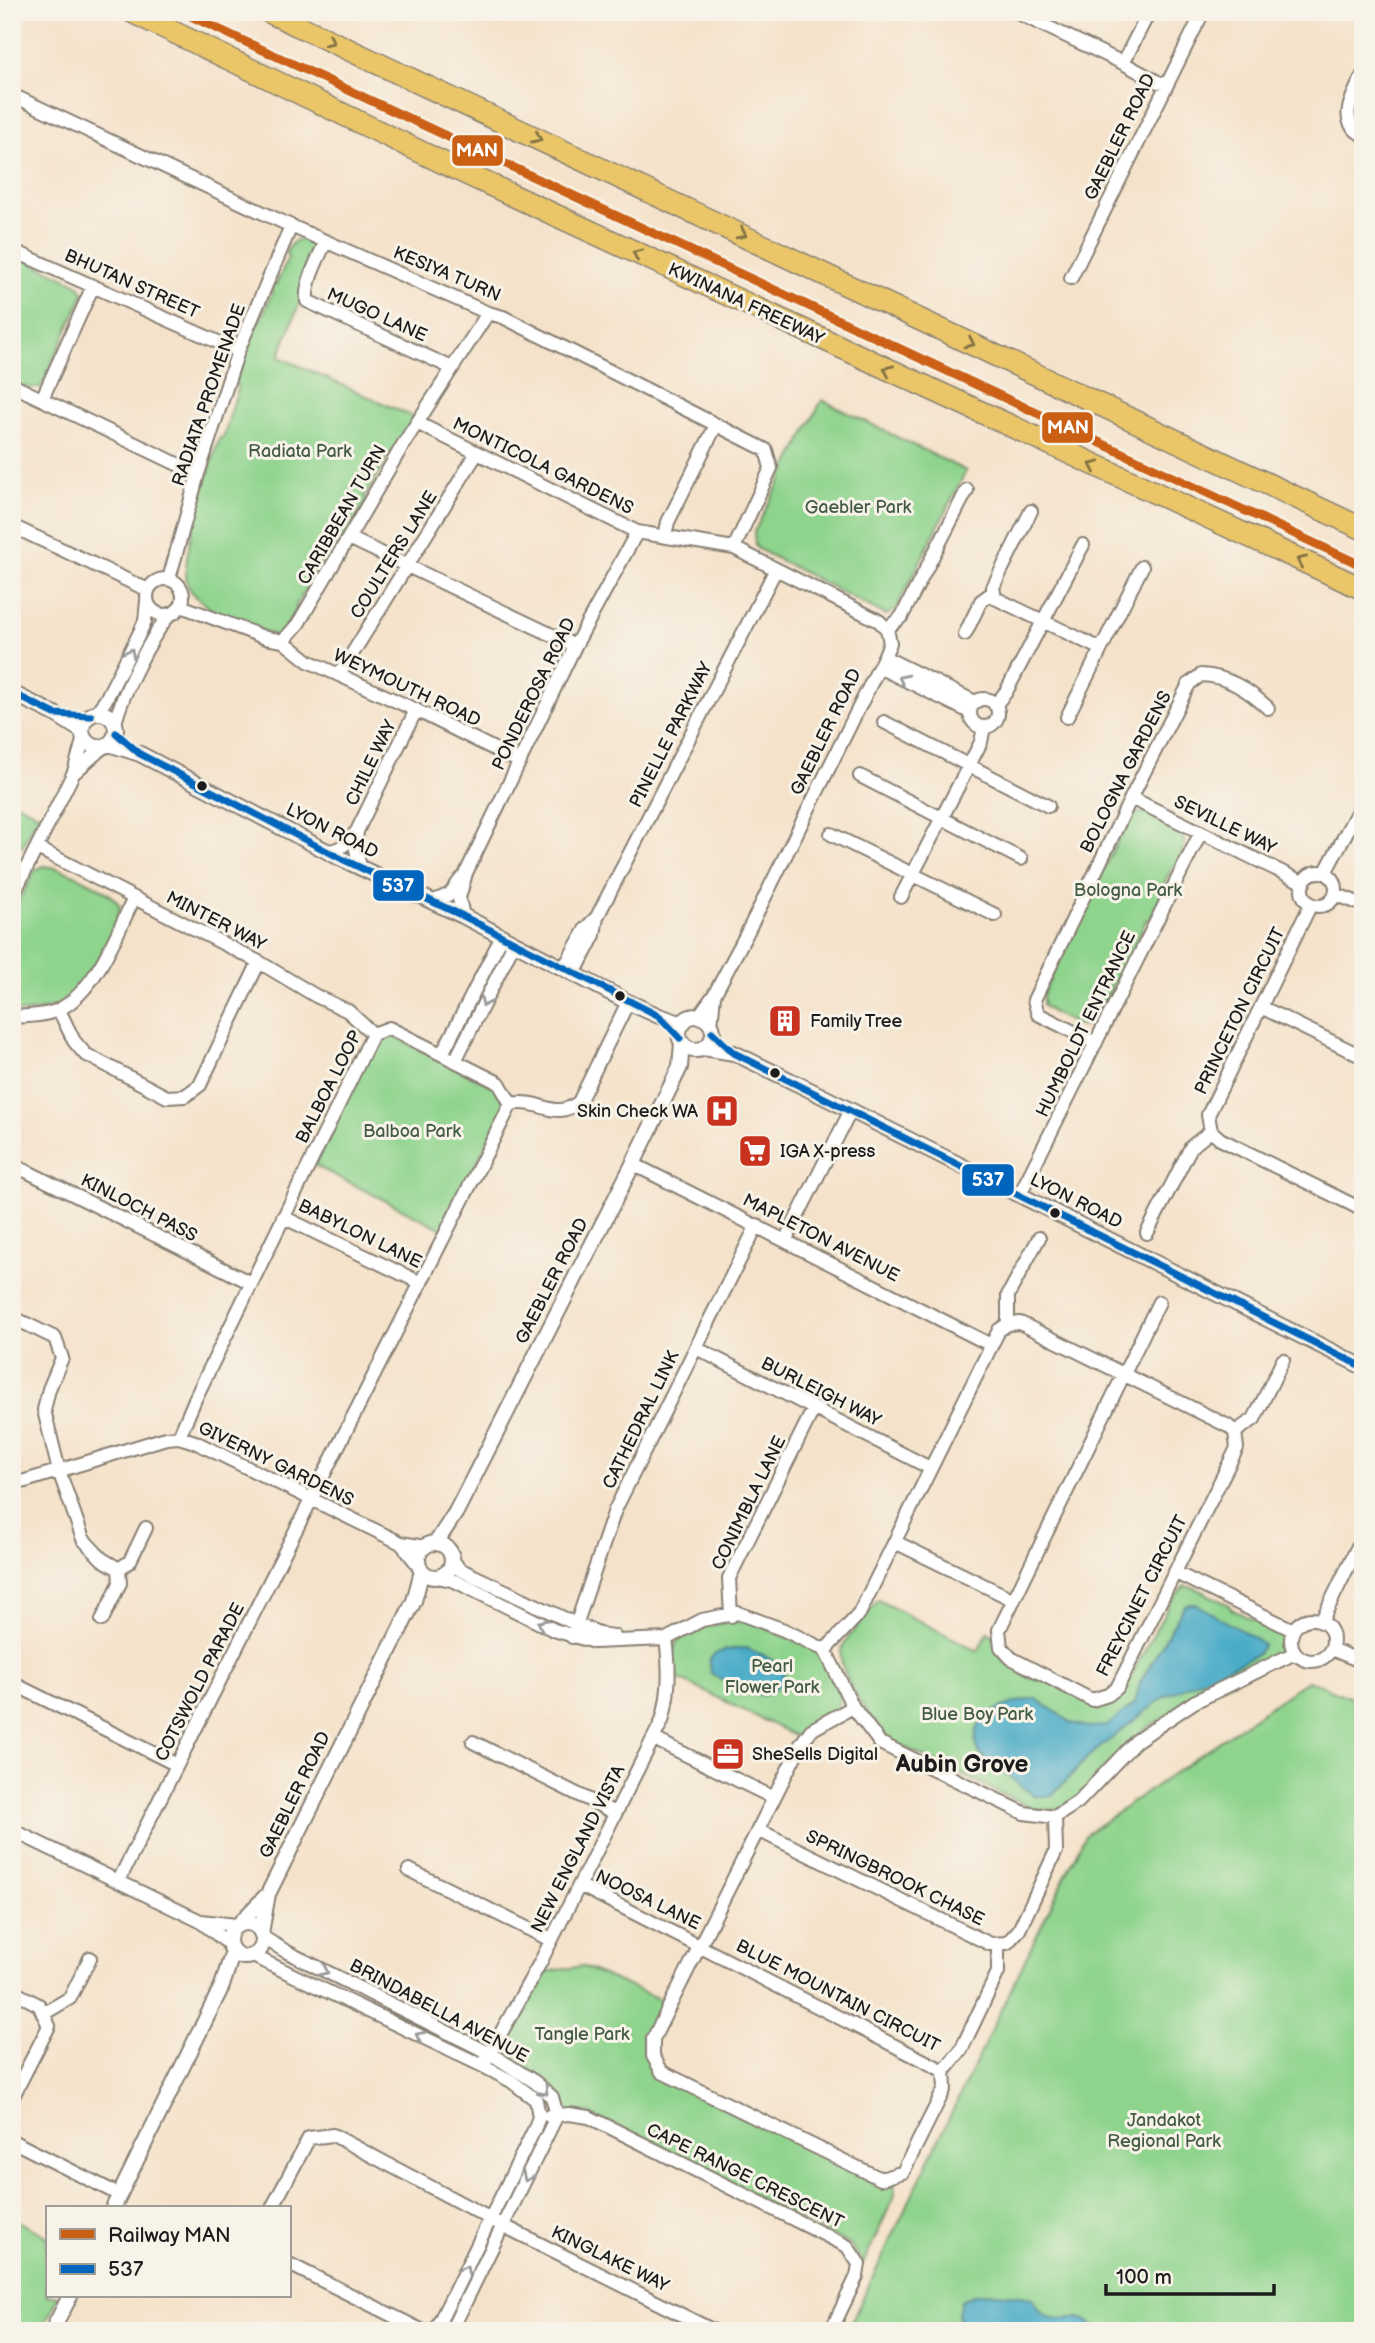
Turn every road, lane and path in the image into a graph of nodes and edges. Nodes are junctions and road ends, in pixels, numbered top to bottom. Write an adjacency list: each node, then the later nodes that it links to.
1 (132, 12): 38 (highway, KWINANA FREEWAY, one-way to 1)
2 (269, 12): 28 (highway, one-way to 28)
3 (1016, 12): 6 (street)
4 (1149, 12): 6 (street)
5 (1202, 12): 8 (street, GAEBLER ROAD)
6 (1123, 63): 8 (street)
7 (1363, 75): 10 (street)
8 (1167, 84): 14 (street, GAEBLER ROAD)
9 (12, 94): 11 (street, KESIYA TURN)
10 (1363, 135)
11 (291, 226): 12 (street, KESIYA TURN); 17 (street, RADIATA PROMENADE)
12 (326, 241): 16 (street, KESIYA TURN); 18 (street, MUGO LANE)
13 (12, 250): 15 (street, BHUTAN STREET)
14 (1071, 278)
15 (93, 286): 17 (street, BHUTAN STREET); 20 (street)
16 (488, 313): 18 (street, CARIBBEAN TURN); 22 (street, KESIYA TURN)
17 (238, 351): 24 (street, RADIATA PROMENADE)
18 (452, 368): 21 (street, CARIBBEAN TURN)
19 (12, 385): 20 (street)
20 (42, 400): 24 (street)
21 (417, 423): 23 (street, MONTICOLA GARDENS); 31 (street, CARIBBEAN TURN)
22 (716, 425): 30 (street); 33 (street, KESIYA TURN)
23 (477, 453): 29 (street, MONTICOLA GARDENS); 34 (street, COULTERS LANE)
24 (198, 474): 37 (street, RADIATA PROMENADE)
25 (967, 489): 44 (street)
26 (1031, 511): 39 (street)
27 (12, 526): 40 (street)
28 (1363, 529)
29 (637, 532): 30 (street, MONTICOLA GARDENS); 47 (street, PONDEROSA ROAD)
30 (665, 536): 33 (street, MONTICOLA GARDENS)
31 (349, 538): 34 (street); 46 (street, CARIBBEAN TURN)
32 (1083, 545): 43 (street)
33 (734, 548): 36 (street, MONTICOLA GARDENS)
34 (407, 566): 47 (street); 50 (street, COULTERS LANE)
35 (1142, 566): 48 (street)
36 (776, 569): 44 (street, MONTICOLA GARDENS); 93 (street, PINELLE PARKWAY)
37 (169, 579): 40 (street); 41 (street)
38 (1363, 589)
39 (992, 593): 43 (street); 45 (street)
40 (148, 596): 42 (street); 57 (street, one-way to 40)
41 (181, 606): 42 (street); 46 (street)
42 (169, 615): 62 (street)
43 (1043, 622): 48 (street); 52 (street)
44 (887, 629): 49 (street, GAEBLER ROAD)
45 (965, 634)
46 (283, 641): 50 (street, WEYMOUTH ROAD)
47 (575, 646): 63 (street, PONDEROSA ROAD)
48 (1101, 649): 58 (street)
49 (882, 662): 53 (street); 94 (street, GAEBLER ROAD)
50 (339, 675): 55 (street, WEYMOUTH ROAD)
51 (12, 693): 56 (street)
52 (995, 705): 53 (street); 60 (street)
53 (973, 707): 60 (street)
54 (1268, 708): 67 (street, BOLOGNA GARDENS)
55 (416, 710): 63 (street, WEYMOUTH ROAD); 71 (street, CHILE WAY)
56 (55, 714): 57 (street); 61 (street)
57 (93, 715): 61 (street); 62 (street)
58 (1067, 717)
59 (884, 722): 64 (street)
60 (985, 727): 64 (street)
61 (83, 734): 62 (street); 65 (street)
62 (111, 737): 65 (street); 75 (street, LYON ROAD)
63 (520, 762): 78 (street, PONDEROSA ROAD)
64 (969, 766): 69 (street); 70 (street)
65 (74, 772): 74 (street)
66 (860, 776): 70 (street)
67 (1130, 798): 72 (street, SEVILLE WAY); 103 (street, BOLOGNA GARDENS)
68 (1363, 801): 79 (street)
69 (1048, 806)
70 (942, 818): 76 (street); 80 (street)
71 (357, 831): 75 (street, CHILE WAY); 77 (street, CHILE WAY)
72 (1201, 832): 81 (street, SEVILLE WAY); 103 (street, HUMBOLDT ENTRANCE)
73 (831, 834): 80 (street)
74 (37, 848): 83 (street); 85 (street, MINTER WAY)
75 (327, 851): 77 (street, LYON ROAD)
76 (1021, 859)
77 (360, 867): 86 (street, LYON ROAD)
78 (466, 873): 86 (street, PONDEROSA ROAD); 90 (street, PONDEROSA ROAD)
79 (1325, 873): 81 (street); 82 (street)
80 (913, 874): 84 (street); 89 (street)
81 (1304, 883): 87 (street)
82 (1335, 894): 87 (street); 88 (street)
83 (12, 897)
84 (901, 897)
85 (134, 898): 92 (street, MINTER WAY); 97 (street)
86 (432, 902): 90 (street, LYON ROAD)
87 (1311, 904): 96 (street, PRINCETON CIRCUIT)
88 (1363, 905)
89 (995, 915)
90 (463, 916): 91 (street, LYON ROAD)
91 (508, 939): 93 (street, LYON ROAD); 106 (street); 108 (street, one-way to 108)
92 (259, 962): 97 (street); 101 (street, MINTER WAY)
93 (569, 971): 95 (street, LYON ROAD)
94 (714, 995): 99 (street, GAEBLER ROAD); 100 (street, GAEBLER ROAD)
95 (628, 1002): 102 (street, LYON ROAD); 110 (street)
96 (1262, 1007): 107 (street); 112 (street, PRINCETON CIRCUIT)
97 (59, 1010): 98 (street)
98 (12, 1017)
99 (698, 1017): 100 (street); 102 (street)
100 (712, 1029): 104 (street); 105 (street, LYON ROAD)
101 (373, 1034): 106 (street, BALBOA LOOP); 117 (street, BALBOA LOOP)
102 (682, 1035): 104 (street); 109 (street, GAEBLER ROAD)
103 (1096, 1042): 115 (street, HUMBOLDT ENTRANCE)
104 (702, 1049): 105 (street, LYON ROAD); 109 (street, GAEBLER ROAD)
105 (734, 1053): 111 (street, LYON ROAD)
106 (442, 1054): 108 (street, BALBOA LOOP)
107 (1363, 1058)
108 (455, 1061): 110 (street, BALBOA LOOP)
109 (680, 1067): 114 (street, GAEBLER ROAD)
110 (511, 1104): 123 (street)
111 (851, 1110): 115 (street, LYON ROAD); 121 (street)
112 (1211, 1131): 116 (street); 119 (street)
113 (12, 1164): 122 (street, KINLOCH PASS)
114 (633, 1164): 118 (street, MAPLETON AVENUE); 143 (street, GAEBLER ROAD)
115 (1020, 1194): 130 (street, LYON ROAD)
116 (1363, 1210)
117 (283, 1217): 122 (street, BALBOA LOOP); 123 (street, BABYLON LANE)
118 (757, 1225): 121 (street, MAPLETON AVENUE); 128 (street, CATHEDRAL LINK)
119 (1147, 1233)
120 (1039, 1238): 126 (street)
121 (786, 1239): 127 (street, MAPLETON AVENUE)
122 (251, 1283): 134 (street, BALBOA LOOP)
123 (421, 1283): 138 (street)
124 (1159, 1302): 131 (street, FREYCINET CIRCUIT)
125 (12, 1317): 136 (street)
126 (1008, 1324): 127 (street); 131 (street)
127 (991, 1345): 135 (street)
128 (696, 1348): 132 (street, BURLEIGH WAY); 151 (street, CATHEDRAL LINK)
129 (1283, 1360): 133 (street)
130 (1363, 1367)
131 (1123, 1374): 133 (street); 147 (street, FREYCINET CIRCUIT)
132 (814, 1408): 135 (street, BURLEIGH WAY); 148 (street, CONIMBLA LANE)
133 (1235, 1432): 146 (street, FREYCINET CIRCUIT)
134 (179, 1437): 136 (street, GIVERNY GARDENS); 138 (street, GIVERNY GARDENS)
135 (930, 1468): 141 (street)
136 (59, 1471): 137 (street, GIVERNY GARDENS); 144 (street)
137 (12, 1485)
138 (312, 1500): 142 (street, GIVERNY GARDENS); 162 (street, COTSWOLD PARADE)
139 (146, 1528): 144 (street)
140 (1363, 1536): 150 (street)
141 (895, 1542): 147 (street); 155 (street)
142 (401, 1543): 143 (street, GIVERNY GARDENS); 145 (street, GIVERNY GARDENS)
143 (440, 1549): 145 (street, GAEBLER ROAD); 145 (street, GAEBLER ROAD); 151 (street)
144 (119, 1569): 149 (street)
145 (428, 1572): 151 (street, one-way to 145); 171 (street, GAEBLER ROAD)
146 (1176, 1573): 147 (street, FREYCINET CIRCUIT); 152 (street)
147 (1014, 1600)
148 (731, 1616): 153 (street); 155 (street)
149 (102, 1620)
150 (1321, 1622): 152 (street); 154 (street)
151 (574, 1630): 153 (street)
152 (1293, 1630): 156 (street)
153 (661, 1639): 160 (street, NEW ENGLAND VISTA)
154 (1331, 1649): 156 (street); 157 (street)
155 (825, 1650): 159 (street)
156 (1295, 1653): 165 (street)
157 (1363, 1662)
158 (12, 1683): 162 (street)
159 (853, 1707): 163 (street, BLUE MOUNTAIN CIRCUIT); 165 (street)
160 (654, 1739): 163 (street); 164 (street, NEW ENGLAND VISTA)
161 (473, 1742): 164 (street)
162 (177, 1765): 169 (street, COTSWOLD PARADE)
163 (774, 1798): 167 (street, BLUE MOUNTAIN CIRCUIT)
164 (615, 1812): 170 (street, NEW ENGLAND VISTA)
165 (1055, 1817): 176 (street, SPRINGBROOK CHASE)
166 (12, 1829): 169 (street)
167 (758, 1830): 176 (street, SPRINGBROOK CHASE); 177 (street, BLUE MOUNTAIN CIRCUIT)
168 (409, 1870): 175 (street)
169 (120, 1880): 172 (street)
170 (579, 1885): 175 (street, NEW ENGLAND VISTA); 177 (street, NOOSA LANE)
171 (268, 1894): 173 (street, GAEBLER ROAD); 174 (street, GAEBLER ROAD)
172 (200, 1921): 173 (street); 178 (street, BRINDABELLA AVENUE)
173 (238, 1924): 174 (street); 178 (street)
174 (263, 1935): 178 (street); 182 (street, BRINDABELLA AVENUE, one-way to 182)
175 (551, 1940): 182 (street, NEW ENGLAND VISTA)
176 (998, 1944): 184 (street)
177 (702, 1945): 184 (street, BLUE MOUNTAIN CIRCUIT); 184 (street, BLUE MOUNTAIN CIRCUIT)
178 (240, 1952): 183 (street, BRINDABELLA AVENUE, one-way to 178); 189 (street)
179 (90, 1958): 181 (street)
180 (12, 1991): 181 (street)
181 (43, 2014): 185 (street)
182 (491, 2054): 183 (street, NEW ENGLAND VISTA); 186 (street, BRINDABELLA AVENUE, one-way to 186)
183 (481, 2065): 187 (street, BRINDABELLA AVENUE)
184 (944, 2070)
185 (12, 2098)
186 (556, 2115): 187 (street, CAPE RANGE CRESCENT); 192 (street, one-way to 192); 200 (street, CAPE RANGE CRESCENT)
187 (539, 2117): 191 (street)
188 (12, 2141): 189 (street)
189 (116, 2202)
190 (273, 2206): 191 (street, KINGLAKE WAY)
191 (491, 2218): 192 (street, KINGLAKE WAY); 197 (street, one-way to 191)
192 (504, 2226): 198 (street); 199 (street, KINGLAKE WAY)
193 (290, 2264): 196 (street)
194 (69, 2298): 195 (street)
195 (52, 2331)
196 (424, 2331)
197 (435, 2331)
198 (452, 2331)
199 (714, 2331)
200 (831, 2331)

